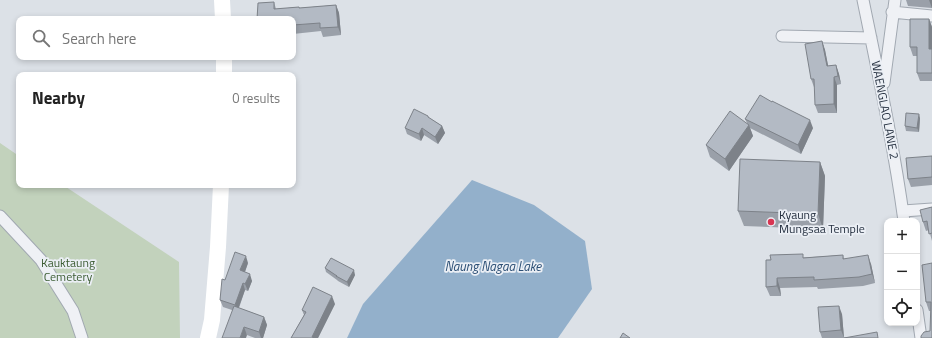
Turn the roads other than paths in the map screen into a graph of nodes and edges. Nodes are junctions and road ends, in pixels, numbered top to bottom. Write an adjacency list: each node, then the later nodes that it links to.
1 (222, 0): 5 (street)
2 (863, 0): 8 (street, WAENGLAO LANE 2)
3 (894, 0): 4 (street)
4 (892, 12): 6 (street); 11 (street)
5 (223, 16)
6 (932, 16)
7 (782, 36): 8 (street)
8 (871, 38): 11 (street, WAENGLAO LANE 2)
9 (224, 60): 10 (street)
10 (224, 72)
11 (883, 94): 15 (street, WAENGLAO LANE 2)
12 (221, 188): 18 (street)
13 (932, 209): 15 (street)
14 (0, 216): 17 (street)
15 (904, 216)
16 (919, 326): 19 (street)
17 (82, 338)
18 (208, 338)
19 (921, 338)

